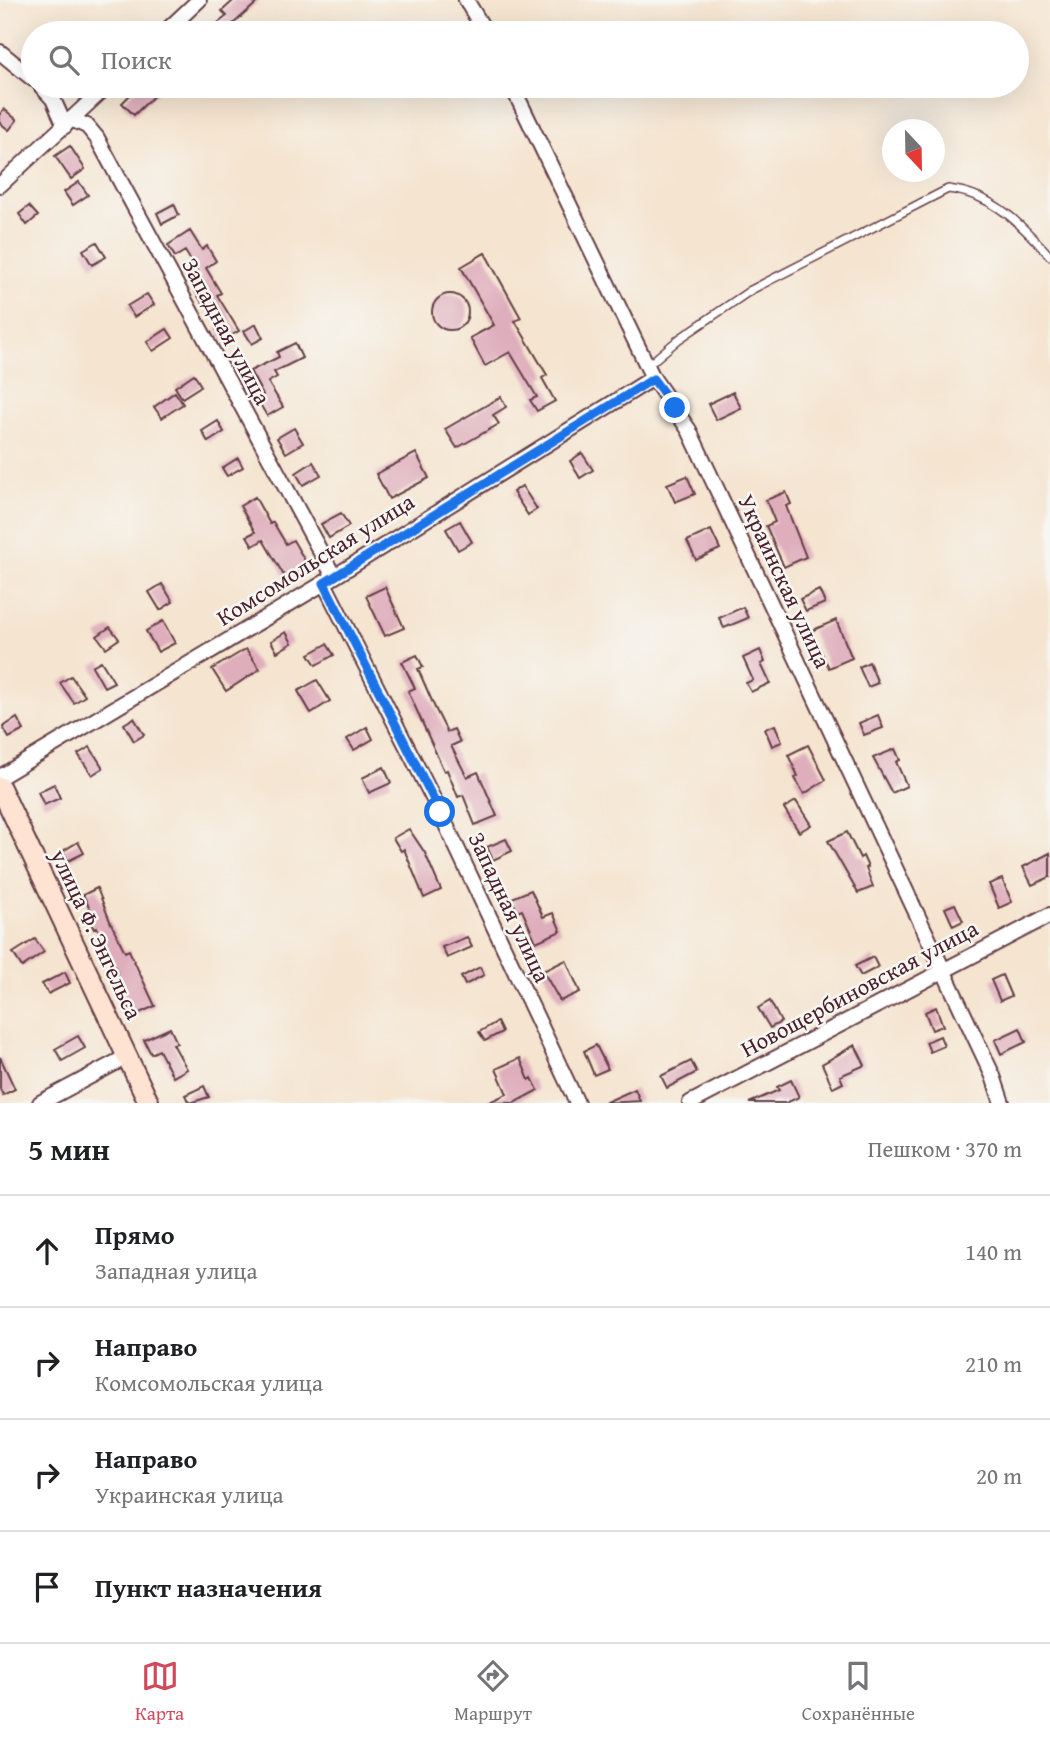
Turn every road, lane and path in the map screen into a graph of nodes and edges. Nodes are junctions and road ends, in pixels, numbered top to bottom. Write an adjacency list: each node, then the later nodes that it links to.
1 (199, 0): 3 (street)
2 (466, 0): 4 (street)
3 (177, 21)
4 (479, 21)
5 (0, 52): 6 (street)
6 (21, 69)
7 (52, 98): 10 (street, Западная улица)
8 (94, 98): 10 (street)
9 (518, 98): 13 (street, Украинская улица)
10 (68, 122): 11 (street); 14 (street, Западная улица)
11 (0, 185)
12 (1050, 256): 13 (lane)
13 (650, 372): 14 (street, Комсомольская улица); 18 (street, Украинская улица)
14 (328, 579): 15 (street, Комсомольская улица); 22 (street, Западная улица)
15 (0, 777)
16 (0, 787): 19 (main road, улица Ф. Энгельса)
17 (1050, 915): 18 (street, Новощербиновская улица)
18 (941, 970): 23 (street, Новощербиновская улица); 24 (street, Украинская улица)
19 (128, 1056): 20 (street); 21 (main road, улица Ф. Энгельса)
20 (40, 1103)
21 (149, 1103)
22 (577, 1103)
23 (690, 1103)
24 (1002, 1103)

